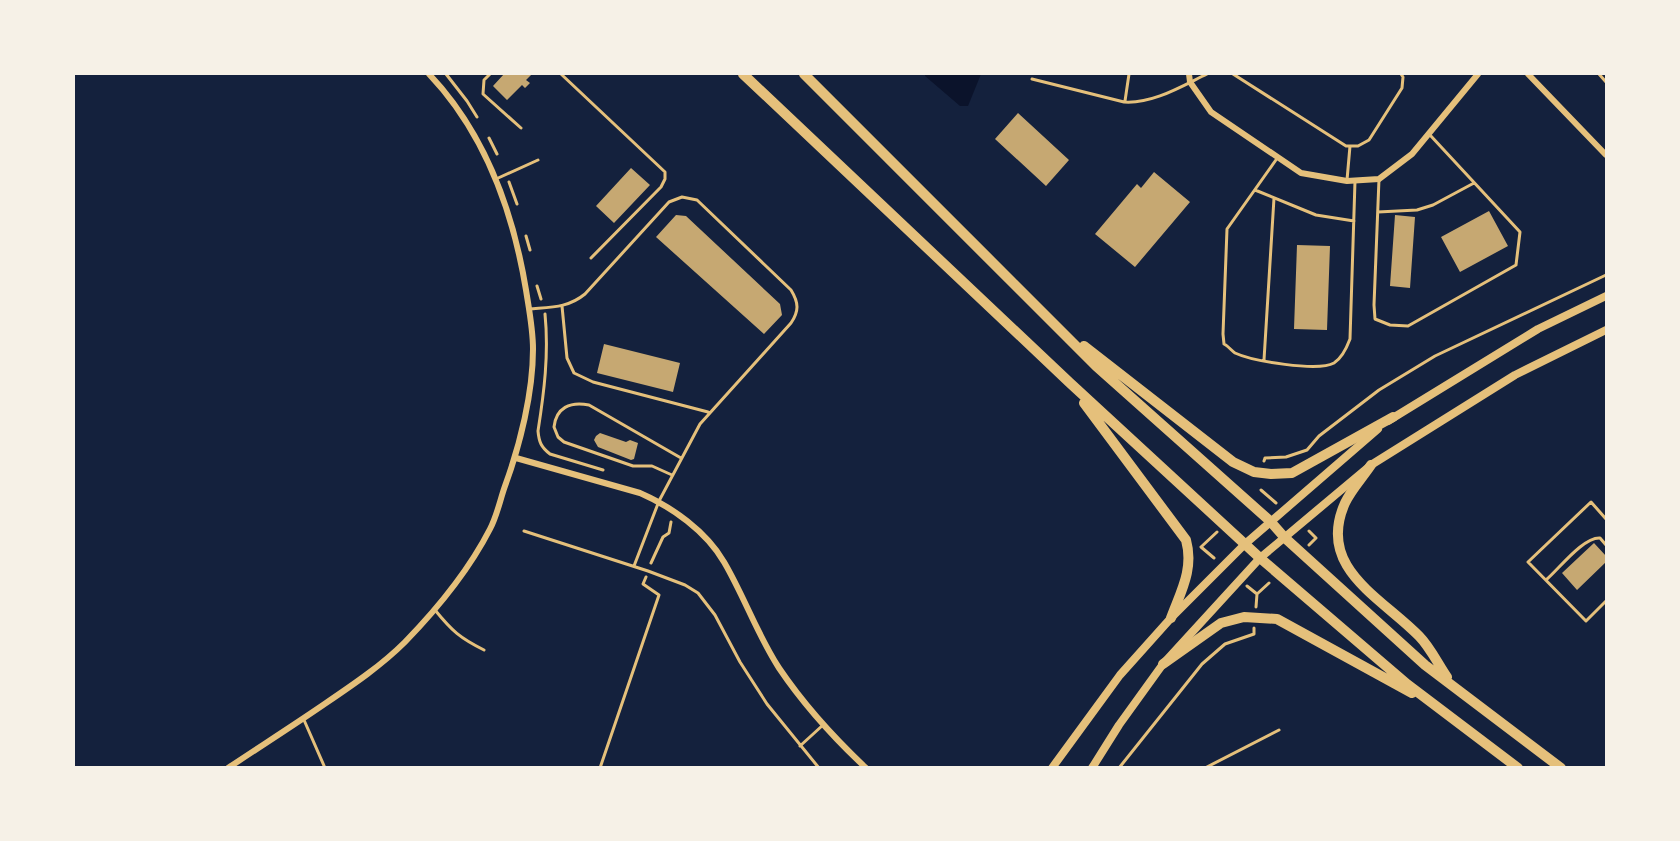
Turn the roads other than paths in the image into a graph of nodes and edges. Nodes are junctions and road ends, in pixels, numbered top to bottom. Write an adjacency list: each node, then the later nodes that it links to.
1 (429, 74): 24 (street)
2 (490, 74): 18 (lane)
3 (561, 74): 33 (lane)
4 (743, 74): 40 (highway)
5 (804, 74): 37 (highway)
6 (1129, 74): 17 (lane)
7 (1189, 74): 15 (street)
8 (1207, 74): 15 (lane)
9 (1233, 74): 20 (lane)
10 (1401, 74): 20 (lane)
11 (1478, 74): 19 (street)
12 (1528, 74): 21 (street)
13 (1599, 74): 16 (lane)
14 (1032, 79): 17 (lane)
15 (1190, 82): 17 (lane); 22 (street)
16 (1606, 82)
17 (1124, 102)
18 (521, 128)
19 (1429, 134): 25 (street); 28 (lane)
20 (1350, 146): 26 (lane)
21 (1606, 155)
22 (1278, 157): 26 (street); 29 (lane)
23 (538, 160): 24 (lane)
24 (496, 179): 36 (street)
25 (1378, 179): 27 (street); 31 (lane)
26 (1347, 181): 27 (street)
27 (1355, 181): 32 (lane)
28 (1474, 183): 31 (lane); 31 (lane)
29 (1255, 190): 30 (lane); 39 (lane)
30 (1274, 198): 32 (lane); 39 (lane)
31 (1377, 212)
32 (1354, 221): 39 (lane)
33 (591, 258)
34 (1606, 296): 42 (street)
35 (562, 306): 36 (lane); 41 (lane); 41 (lane)
36 (529, 309): 43 (street)
37 (1056, 326): 42 (highway); 49 (highway)
38 (1606, 330): 45 (street)
39 (1264, 360)
40 (1070, 383): 52 (highway); 59 (highway)
41 (708, 412): 44 (lane)
42 (1393, 417): 49 (street)
43 (516, 458): 47 (street); 58 (street)
44 (681, 458): 46 (lane); 46 (lane)
45 (1371, 465): 51 (street); 62 (highway)
46 (672, 475): 47 (lane)
47 (659, 501): 55 (lane); 65 (street)
48 (1606, 519): 56 (lane)
49 (1270, 521): 51 (highway); 52 (street)
50 (524, 531): 55 (lane)
51 (1285, 538): 54 (street); 62 (highway)
52 (1245, 544): 54 (highway); 59 (street)
53 (1606, 545): 56 (lane)
54 (1260, 558): 61 (street); 63 (highway)
55 (634, 566): 67 (lane)
56 (1546, 580): 57 (lane)
57 (1606, 601)
58 (434, 609): 60 (lane); 64 (street)
59 (1171, 618): 73 (street)
60 (484, 650)
61 (1163, 664): 63 (highway); 74 (street)
62 (1452, 685): 78 (highway)
63 (1435, 705): 77 (highway)
64 (304, 718): 69 (street); 70 (lane)
65 (823, 725): 67 (lane); 72 (street)
66 (1279, 730): 68 (lane)
67 (800, 746): 71 (lane)
68 (1216, 762): 75 (lane); 76 (lane)
69 (228, 767)
70 (325, 768)
71 (819, 768)
72 (866, 768)
73 (1052, 768)
74 (1092, 768)
75 (1205, 768)
76 (1219, 768)
77 (1518, 768)
78 (1561, 768)

